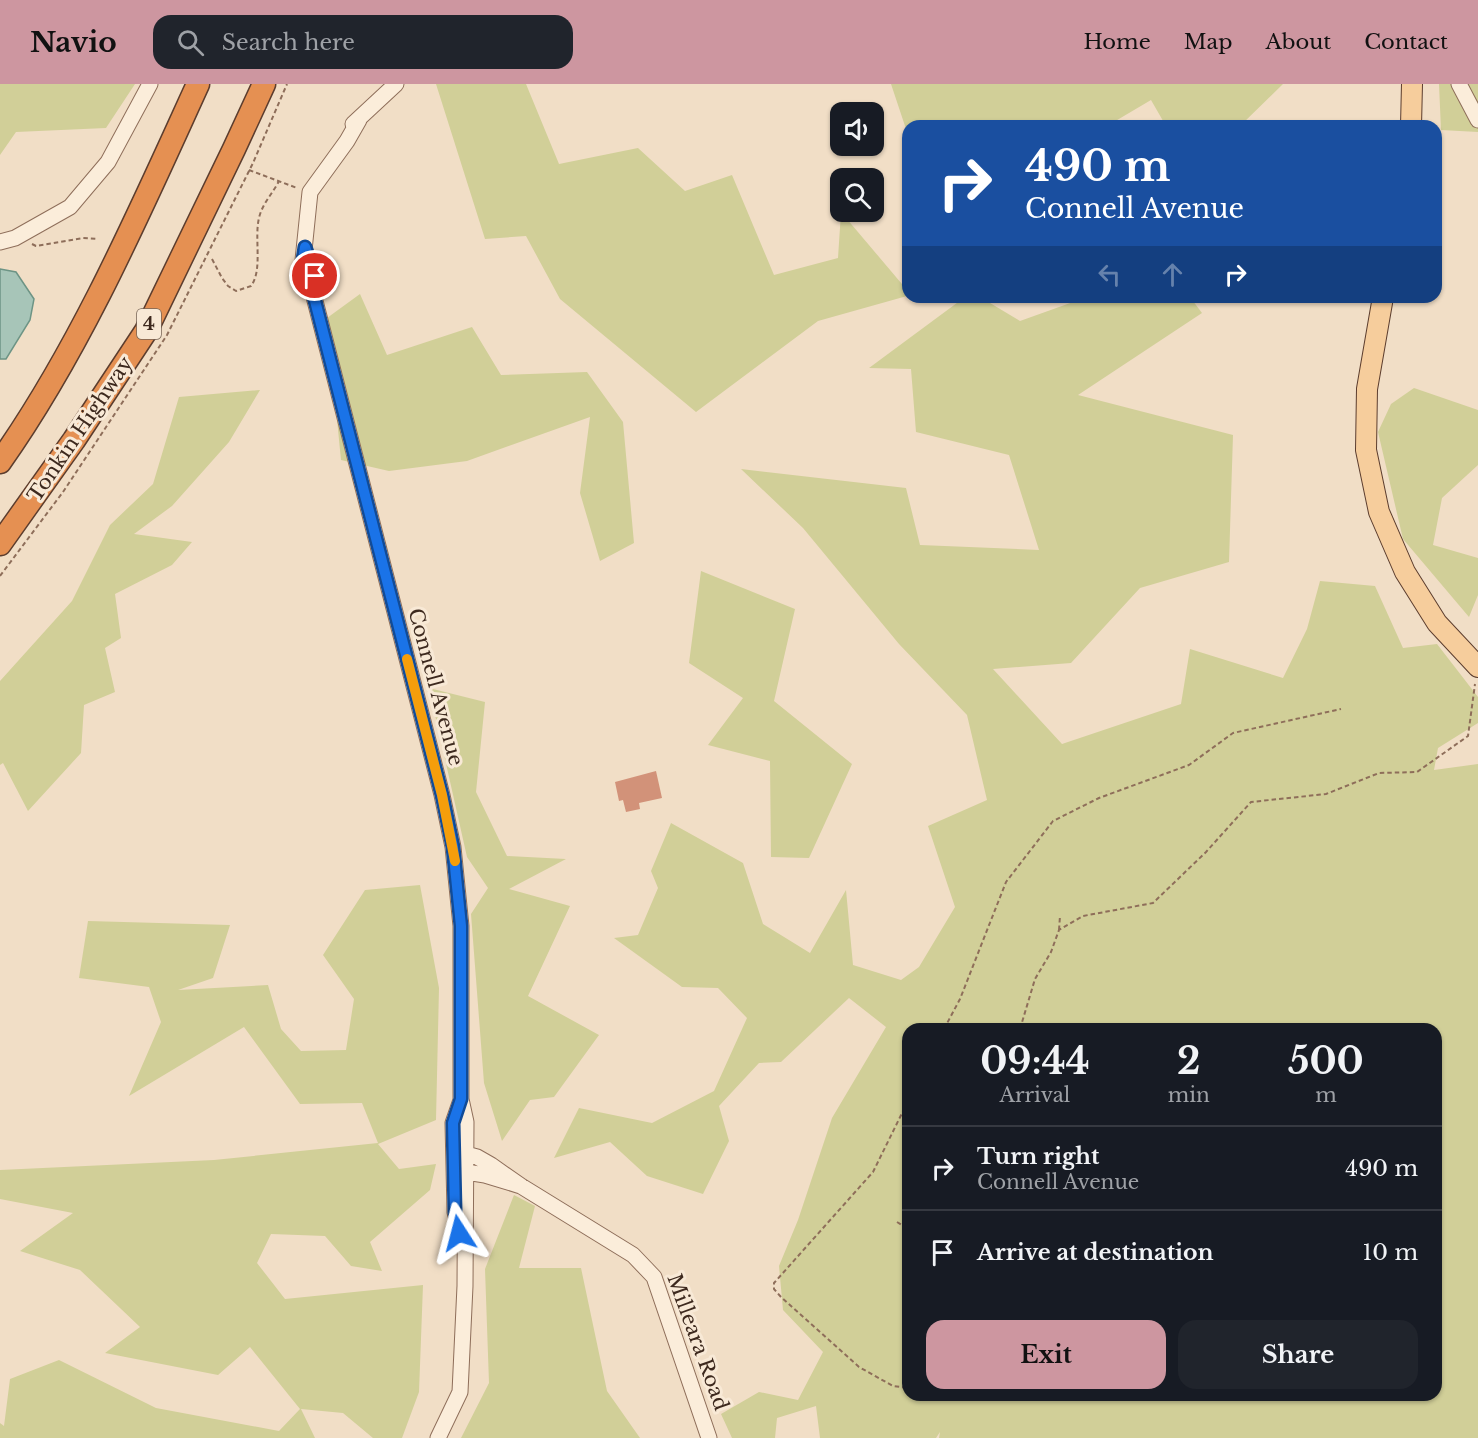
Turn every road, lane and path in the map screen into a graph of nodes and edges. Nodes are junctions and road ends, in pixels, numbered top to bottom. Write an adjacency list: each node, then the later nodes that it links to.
1 (150, 84): 13 (street)
2 (198, 84): 16 (highway)
3 (264, 84): 17 (highway, Tonkin Highway / 4)
4 (396, 84): 11 (street, Connell Avenue)
5 (1412, 84): 7 (main road)
6 (1459, 84): 8 (street)
7 (1412, 120)
8 (1478, 120)
9 (249, 170): 10 (path)
10 (279, 181): 11 (path); 14 (path)
11 (310, 192): 25 (street, Connell Avenue)
12 (98, 239): 13 (path)
13 (8, 240)
14 (212, 259)
15 (1382, 303): 18 (main road)
16 (0, 462)
17 (0, 544)
18 (1478, 667): 21 (path)
19 (1341, 708): 22 (path)
20 (1060, 916): 21 (path)
21 (1059, 930): 23 (path)
22 (947, 1023)
23 (1022, 1023)
24 (902, 1113): 31 (path)
25 (460, 1157): 26 (street); 27 (street, Milleara Road); 30 (street, Connell Avenue)
26 (466, 1172): 27 (street, Milleara Road); 30 (street, Connell Avenue)
27 (521, 1186): 33 (street, Milleara Road)
28 (897, 1222): 29 (path)
29 (902, 1225)
30 (464, 1254): 32 (street, Connell Avenue)
31 (902, 1387)
32 (438, 1438)
33 (709, 1438)

